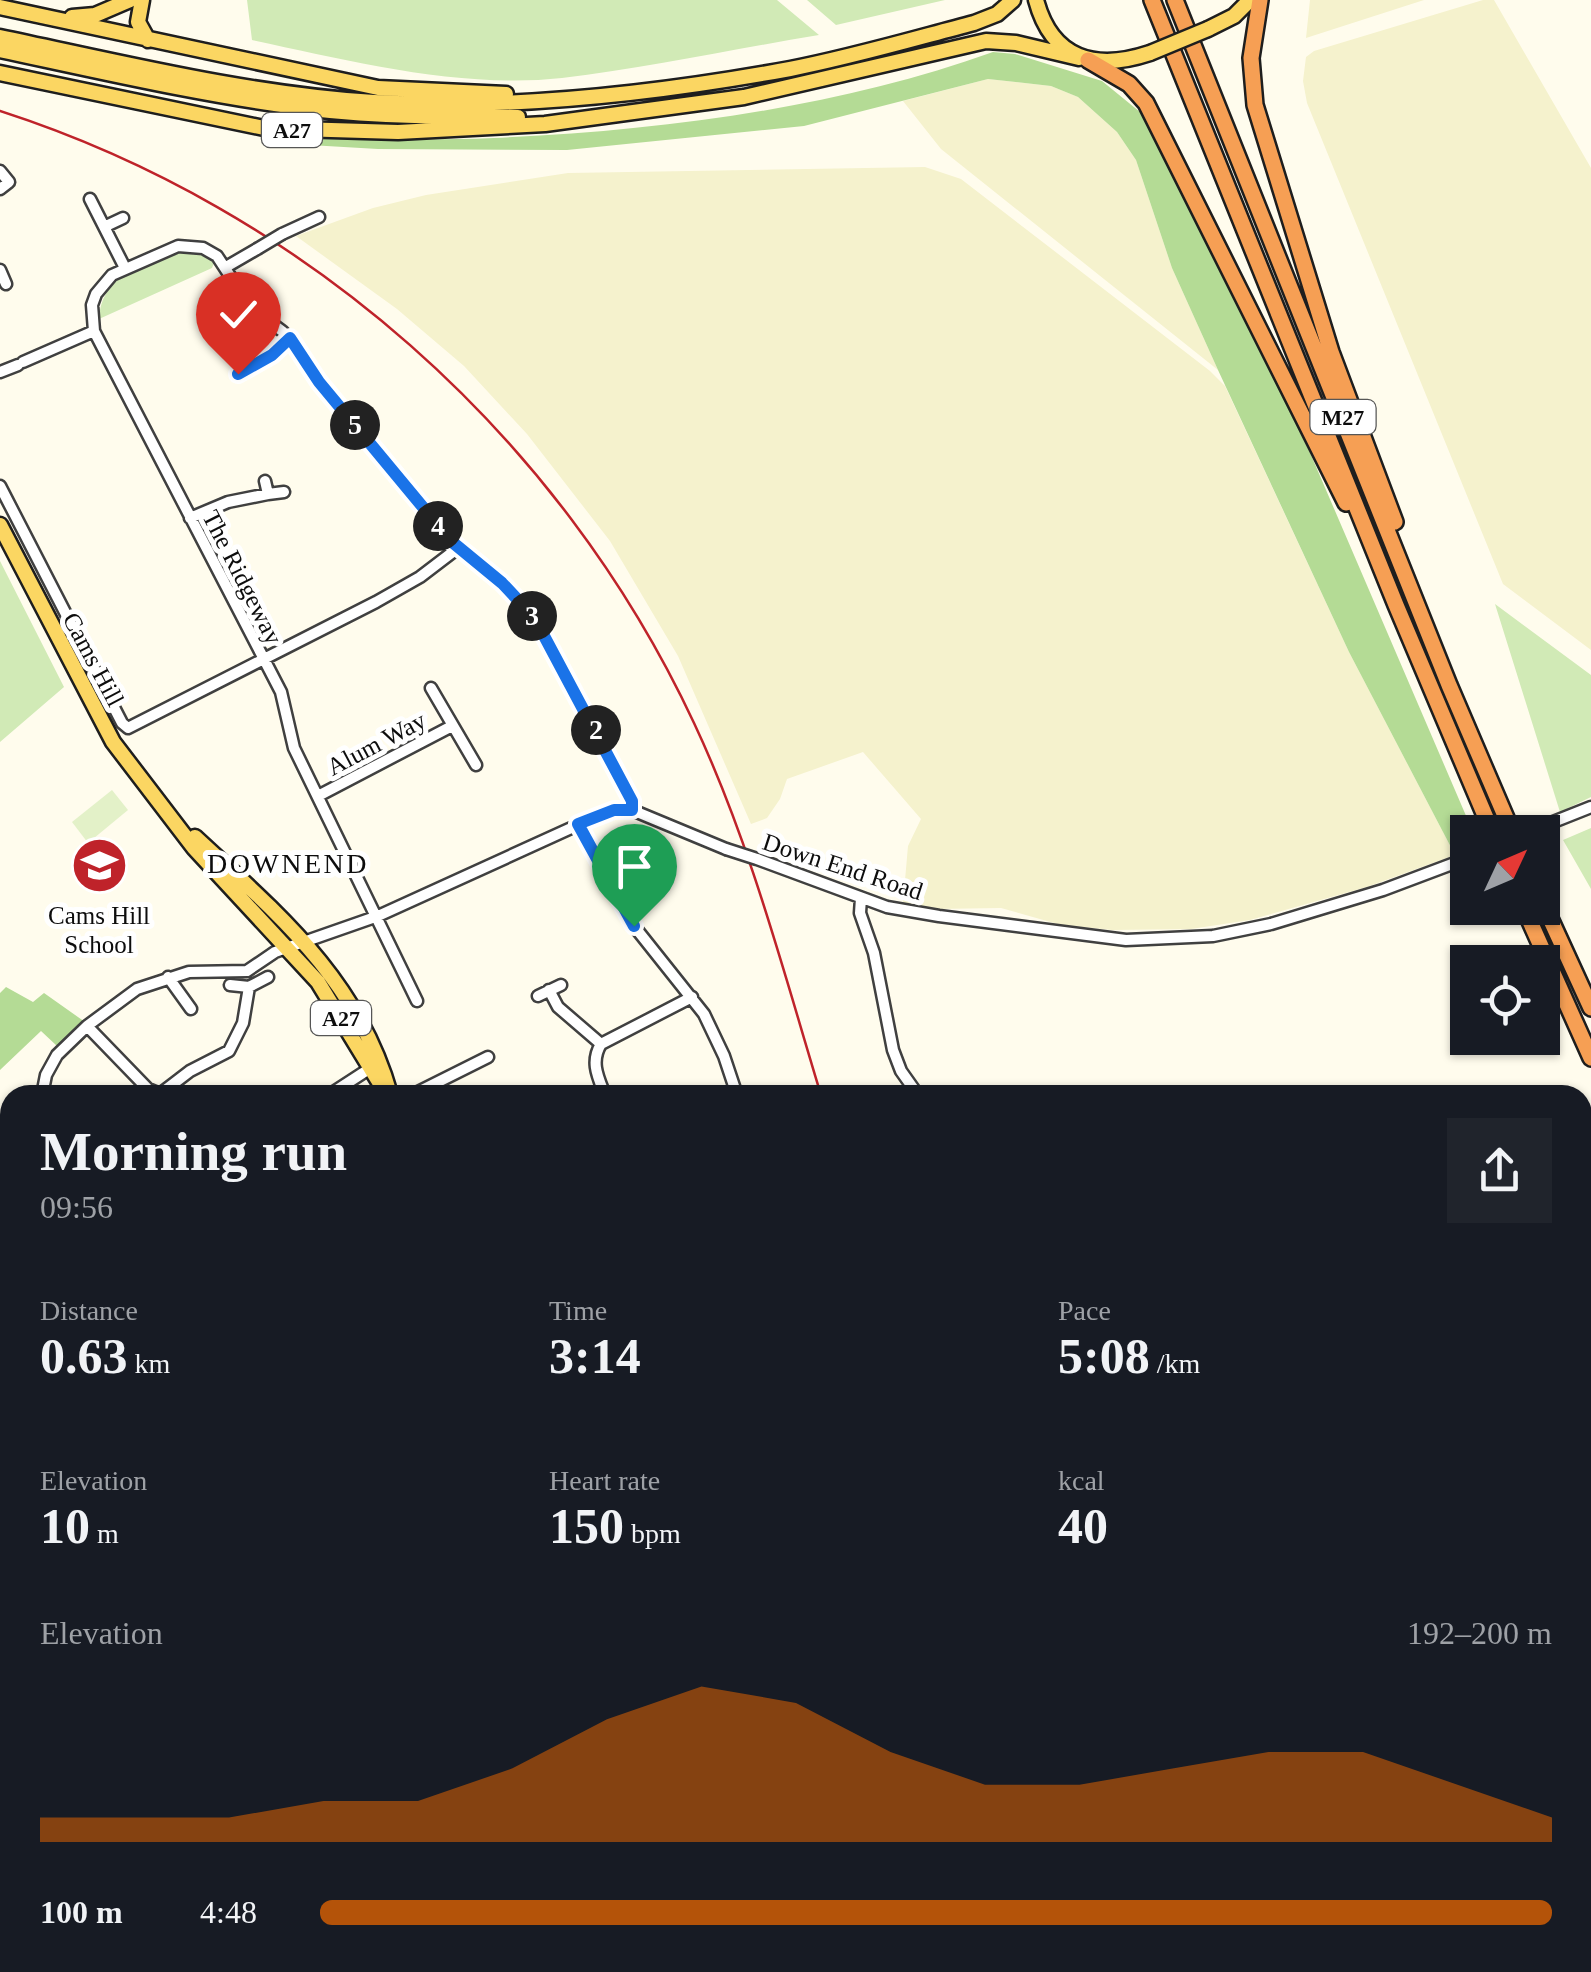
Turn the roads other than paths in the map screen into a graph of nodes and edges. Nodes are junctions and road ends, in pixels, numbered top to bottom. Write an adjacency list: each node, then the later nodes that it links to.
1 (130, 0): 10 (main road)
2 (142, 0): 12 (main road)
3 (1013, 0): 17 (main road, A27)
4 (1036, 0): 15 (main road)
5 (1152, 0): 41 (highway, M27)
6 (1175, 0): 51 (highway, M27)
7 (1250, 0): 15 (main road, A27, bridge)
8 (1260, 0): 52 (highway, M27)
9 (0, 7): 10 (main road, A27)
10 (36, 16): 12 (main road, A27)
11 (0, 37): 13 (main road, A27)
12 (148, 40): 17 (main road, A27)
13 (26, 49): 14 (main road, A27); 17 (main road, A27); 18 (main road, A27)
14 (0, 50)
15 (1084, 59): 18 (main road, A27); 41 (highway, M27)
16 (0, 72): 18 (main road, A27)
17 (587, 96)
18 (589, 116)
19 (0, 171): 20 (street)
20 (0, 190)
21 (90, 198): 24 (street)
22 (319, 217): 26 (street, bridge)
23 (123, 218): 24 (street)
24 (106, 226): 27 (street)
25 (10, 260): 28 (street)
26 (226, 267): 27 (street); 31 (street)
27 (125, 268): 30 (street)
28 (1, 271): 29 (street)
29 (6, 284)
30 (94, 331): 32 (street); 38 (street, The Ridgeway)
31 (290, 338): 33 (street); 40 (street)
32 (0, 372)
33 (237, 374)
34 (266, 481): 37 (street)
35 (0, 486): 42 (street, Cams Hill)
36 (284, 492): 37 (street)
37 (268, 494): 38 (street)
38 (190, 518): 42 (street, The Ridgeway)
39 (0, 525): 47 (main road, Cams Hill / A27)
40 (458, 548): 42 (street); 49 (street)
41 (1396, 605): 50 (highway, M27)
42 (264, 660): 46 (street, The Ridgeway)
43 (430, 688): 44 (street, Alum Way)
44 (452, 726): 45 (street, Alum Way); 46 (street, Alum Way)
45 (476, 765)
46 (318, 796): 57 (street, The Ridgeway)
47 (161, 806): 60 (main road, Cams Hill / A27); 61 (main road, Cams Hill / A27)
48 (1591, 807): 53 (street)
49 (632, 810): 54 (street); 56 (street, Down End Road, bridge)
50 (1485, 815)
51 (1506, 815)
52 (1507, 815)
53 (1560, 820)
54 (578, 824): 57 (street); 67 (street)
55 (1450, 865): 56 (street, Down End Road)
56 (861, 898): 85 (street)
57 (378, 916): 60 (street); 68 (street, The Ridgeway)
58 (1532, 925): 74 (highway)
59 (1553, 925): 69 (highway)
60 (305, 940): 61 (street); 81 (main road, A27)
61 (288, 947): 62 (street); 75 (main road, A27)
62 (168, 976): 70 (street); 71 (street)
63 (268, 977): 66 (street)
64 (230, 985): 66 (street)
65 (561, 985): 72 (street)
66 (249, 988): 78 (street)
67 (692, 997): 72 (street); 84 (street)
68 (417, 1002)
69 (1591, 1008)
70 (191, 1009)
71 (87, 1026): 76 (street); 77 (street)
72 (601, 1044): 83 (street)
73 (488, 1057): 82 (street)
74 (1591, 1058)
75 (369, 1070): 79 (street); 80 (main road, A27)
76 (44, 1085)
77 (144, 1085)
78 (172, 1085)
79 (345, 1085)
80 (381, 1085)
81 (385, 1085)
82 (432, 1085)
83 (602, 1085)
84 (733, 1085)
85 (911, 1085)

